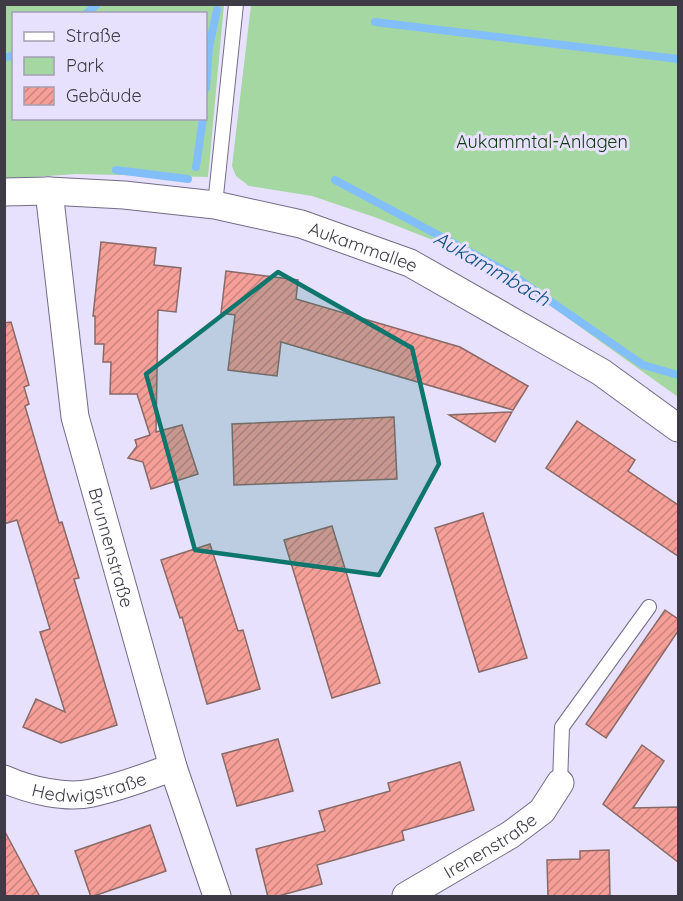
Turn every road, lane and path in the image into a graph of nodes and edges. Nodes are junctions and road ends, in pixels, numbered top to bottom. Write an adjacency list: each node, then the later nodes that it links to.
1 (236, 4): 4 (lane)
2 (49, 191): 3 (street, Aukammallee); 4 (street, Aukammallee); 7 (street, Brunnenstraße)
3 (4, 192)
4 (215, 205): 5 (street, Aukammallee)
5 (678, 428)
6 (649, 607): 9 (lane)
7 (173, 767): 8 (street, Hedwigstraße); 10 (street, Brunnenstraße)
8 (4, 779)
9 (560, 783): 11 (street, Irenenstraße)
10 (217, 897)
11 (406, 897)

